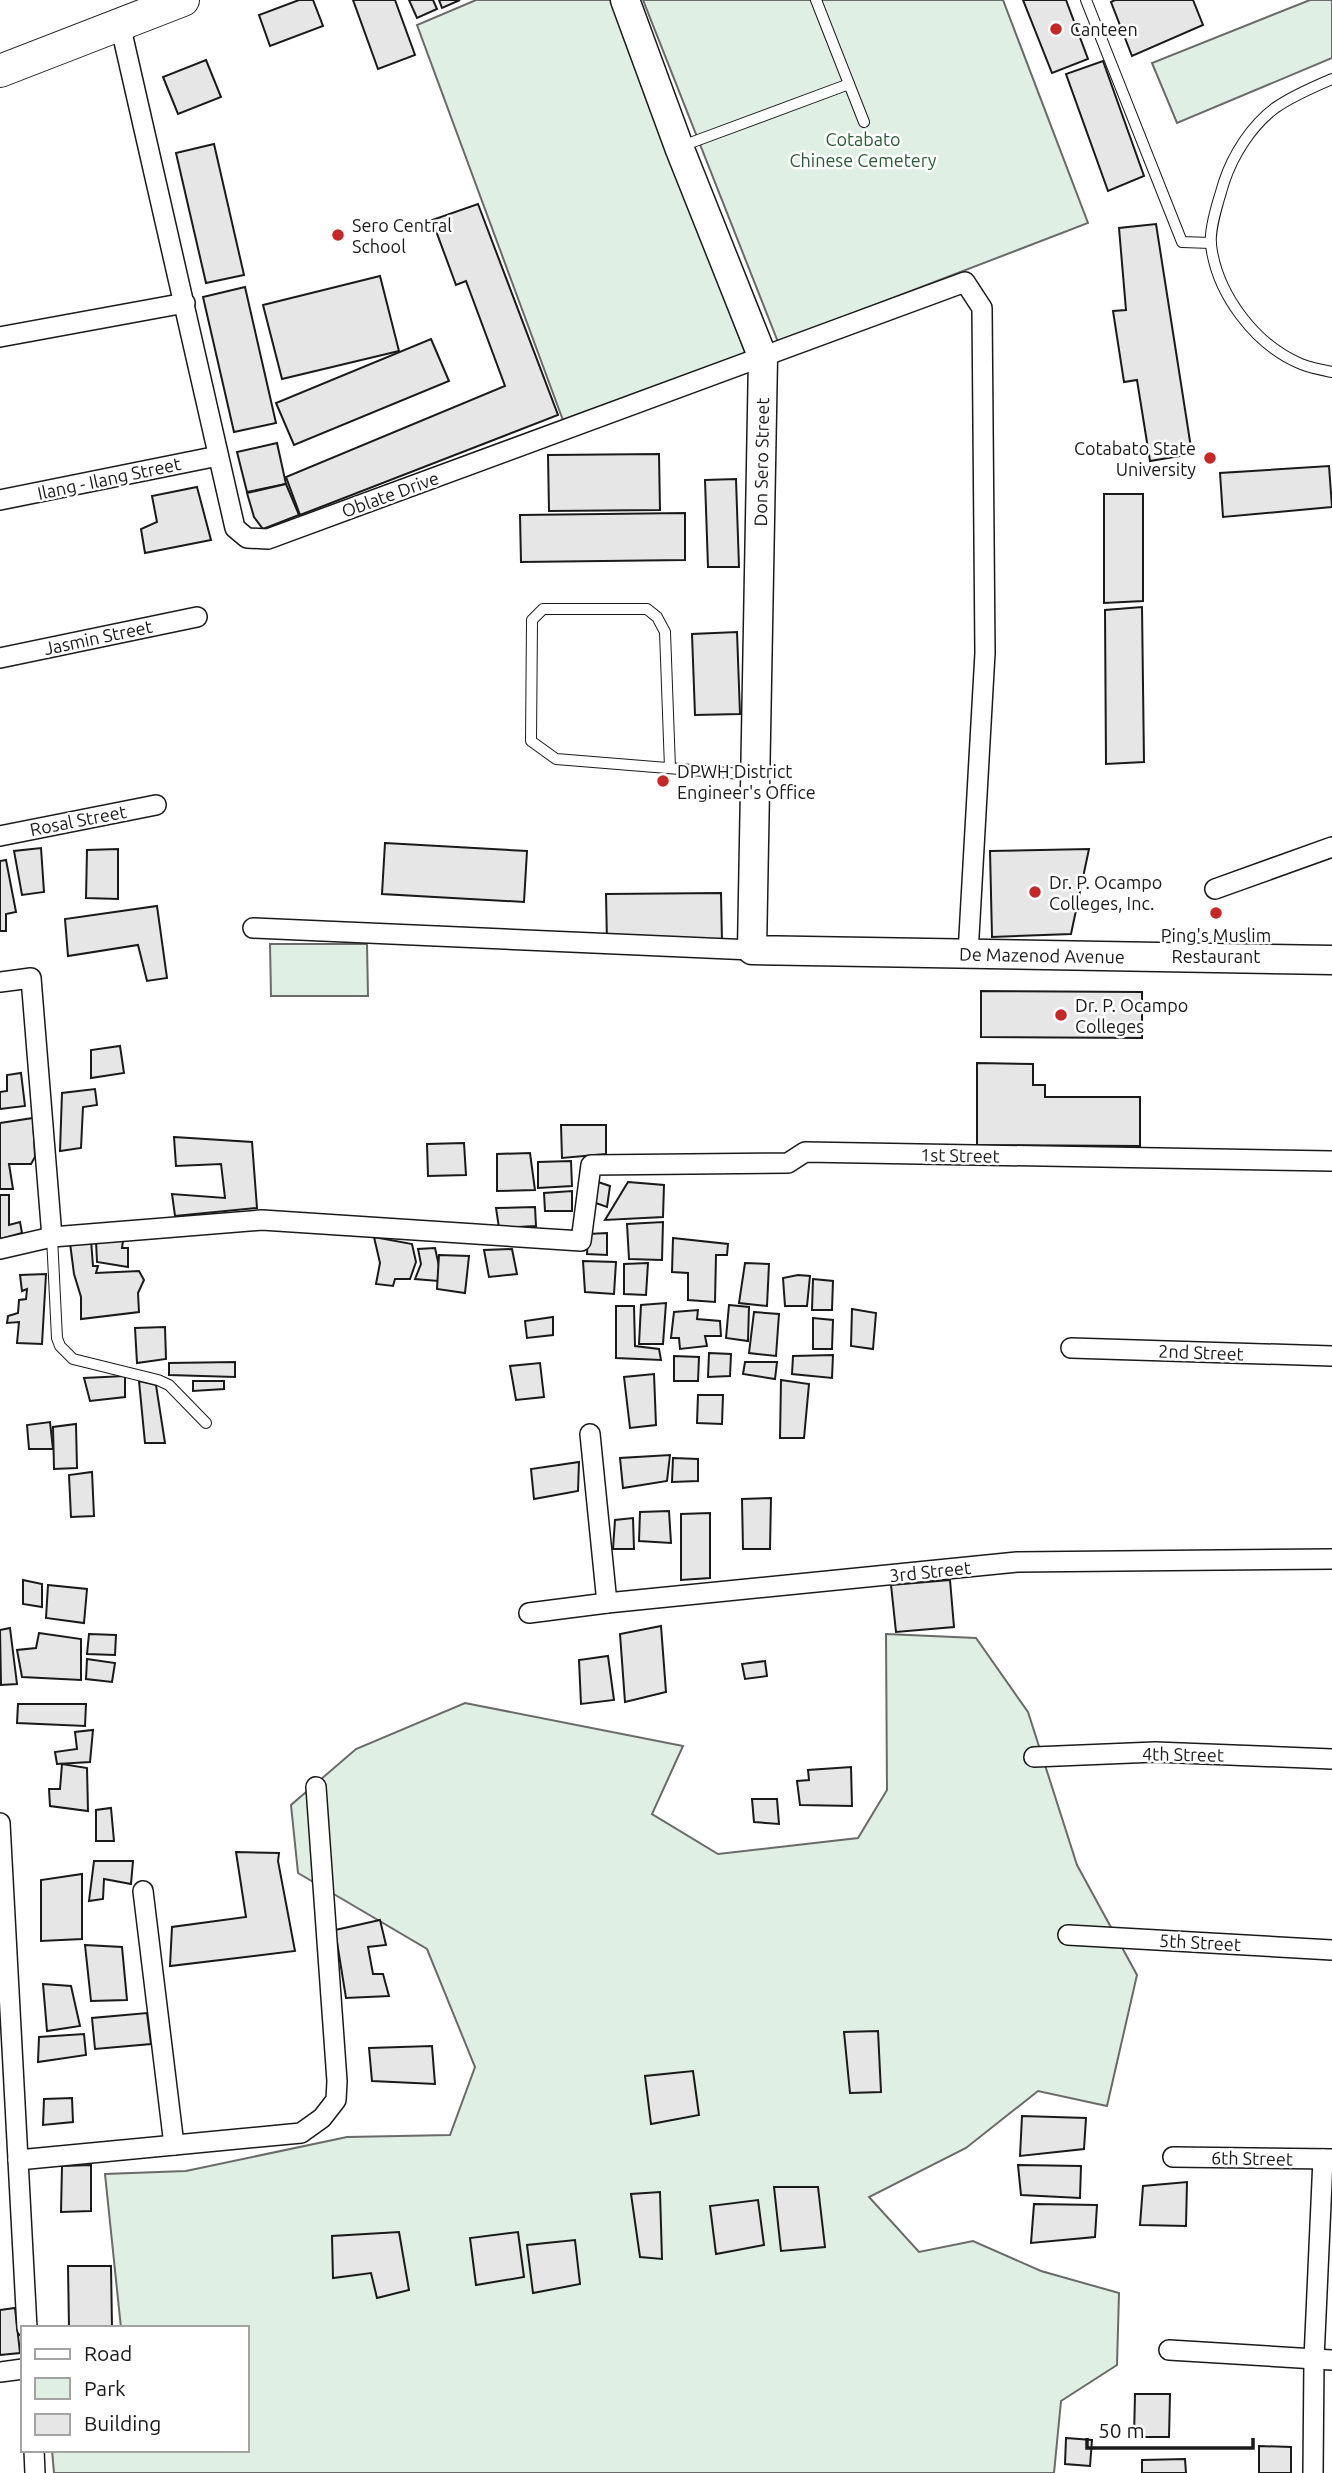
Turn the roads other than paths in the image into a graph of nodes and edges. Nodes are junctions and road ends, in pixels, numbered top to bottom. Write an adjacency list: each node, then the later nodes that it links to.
1 (183, 0): 5 (main road)
2 (625, 0): 10 (main road, Don Sero Street)
3 (816, 0): 8 (lane)
4 (1086, 0): 11 (lane)
5 (120, 24): 6 (main road); 12 (street, Oblate Drive)
6 (0, 71)
7 (1332, 79): 11 (lane)
8 (849, 85): 9 (lane); 10 (lane)
9 (864, 122)
10 (679, 148): 14 (main road, Don Sero Street)
11 (1211, 243): 15 (lane)
12 (185, 303): 13 (street); 16 (street, Oblate Drive)
13 (0, 337)
14 (763, 358): 16 (street, Oblate Drive); 21 (main road, Don Sero Street); 28 (street, Oblate Drive)
15 (1332, 372)
16 (218, 456): 17 (street, Ilang - Ilang Street)
17 (0, 500)
18 (197, 617): 19 (street, Jasmin Street)
19 (0, 658)
20 (670, 768): 20 (lane); 21 (lane)
21 (755, 775): 27 (main road, Don Sero Street)
22 (156, 805): 23 (street, Rosal Street)
23 (0, 836)
24 (1332, 847): 25 (street)
25 (1215, 889)
26 (253, 928): 27 (street)
27 (752, 950): 28 (main road, De Mazenod Avenue)
28 (968, 954): 29 (main road, De Mazenod Avenue)
29 (1332, 960)
30 (0, 982): 32 (street)
31 (1332, 1161): 32 (street, 1st Street)
32 (52, 1237): 33 (street); 36 (lane)
33 (0, 1249)
34 (1071, 1348): 35 (street, 2nd Street)
35 (1332, 1356)
36 (206, 1423)
37 (590, 1434): 39 (street)
38 (1332, 1559): 39 (street, 3rd Street)
39 (607, 1603): 40 (street, 3rd Street)
40 (529, 1613)
41 (1034, 1757): 42 (street, 4th Street)
42 (1332, 1759)
43 (316, 1787): 48 (street)
44 (0, 1823): 51 (street)
45 (143, 1891): 48 (street)
46 (1068, 1935): 47 (street, 5th Street)
47 (1332, 1950)
48 (174, 2145): 51 (street)
49 (1173, 2157): 50 (street, 6th Street)
50 (1328, 2159): 54 (street)
51 (18, 2160): 52 (street)
52 (27, 2326)
53 (1169, 2350): 54 (street)
54 (1323, 2360): 59 (street)
55 (21, 2369): 56 (street)
56 (0, 2372)
57 (34, 2452): 58 (street)
58 (36, 2473)
59 (1313, 2473)

